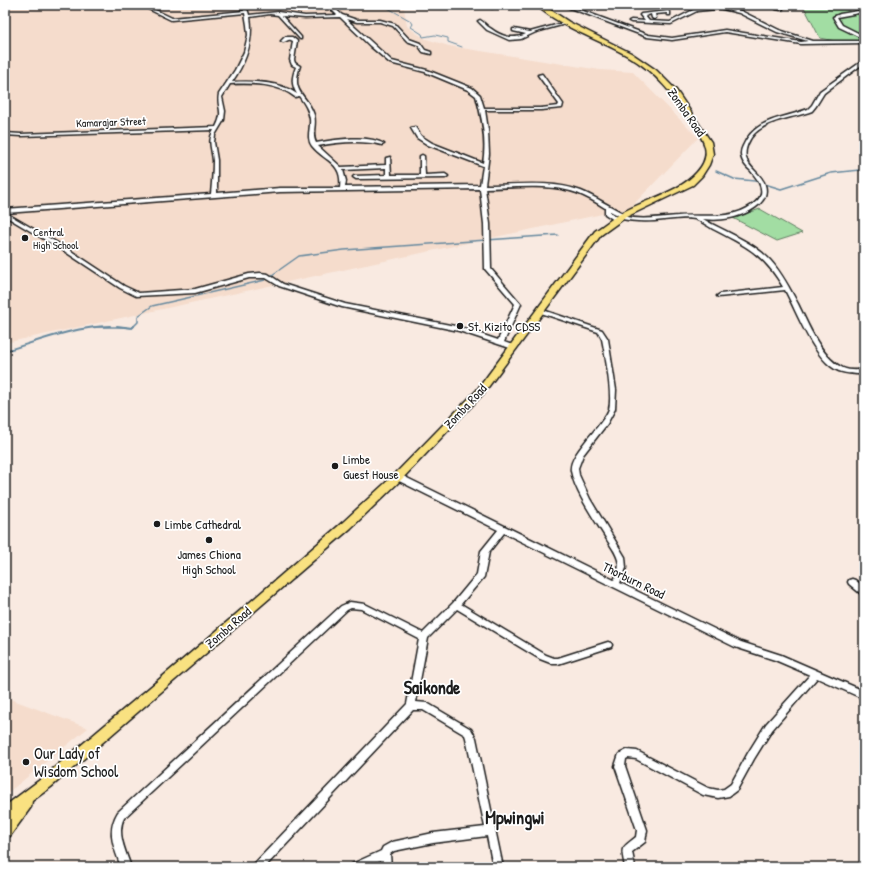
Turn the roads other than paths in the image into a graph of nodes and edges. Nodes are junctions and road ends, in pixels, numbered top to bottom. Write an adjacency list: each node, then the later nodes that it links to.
1 (142, 5): 15 (street)
2 (244, 5): 15 (street)
3 (329, 5): 17 (street)
4 (539, 5): 21 (highway, Zomba Road)
5 (564, 5): 30 (street)
6 (710, 5): 8 (street)
7 (777, 5): 10 (street)
8 (722, 7): 16 (street); 20 (street)
9 (738, 7): 16 (street)
10 (781, 9)
11 (864, 11): 26 (street)
12 (675, 12): 14 (street)
13 (278, 13): 15 (street); 17 (street); 25 (street)
14 (653, 13): 18 (street); 20 (street)
15 (247, 14): 35 (street)
16 (747, 14): 30 (street)
17 (340, 16): 32 (street); 37 (street)
18 (654, 18)
19 (480, 21): 27 (street)
20 (647, 21): 22 (street)
21 (566, 22): 24 (street); 56 (highway, Zomba Road)
22 (631, 22)
23 (514, 30): 24 (street)
24 (530, 33): 27 (street)
25 (300, 38)
26 (864, 38)
27 (509, 39): 29 (street)
28 (284, 41): 36 (street)
29 (500, 42)
30 (815, 42): 31 (street)
31 (864, 42)
32 (430, 53)
33 (864, 61): 57 (street)
34 (540, 75): 37 (street)
35 (228, 83): 36 (street); 38 (street)
36 (303, 97): 42 (street)
37 (482, 109): 45 (street)
38 (217, 128): 40 (street, Kamarajar Street); 54 (street)
39 (413, 128): 45 (street)
40 (5, 134)
41 (382, 144): 42 (street)
42 (314, 145): 47 (street)
43 (422, 156): 48 (street)
44 (388, 158): 46 (street)
45 (485, 165): 52 (street)
46 (388, 166): 47 (street); 51 (street)
47 (341, 169): 53 (street)
48 (423, 176): 49 (street); 51 (street)
49 (445, 176)
50 (356, 177): 51 (street)
51 (389, 177)
52 (482, 187): 53 (street); 56 (street); 61 (street)
53 (342, 189): 54 (street)
54 (214, 195): 55 (street)
55 (5, 212): 61 (street)
56 (619, 217): 57 (street); 60 (highway, Zomba Road)
57 (698, 218): 58 (street)
58 (787, 288): 59 (street); 63 (street)
59 (720, 296)
60 (540, 311): 62 (highway, Zomba Road); 67 (street)
61 (500, 343): 62 (street)
62 (513, 347): 64 (highway, Zomba Road)
63 (864, 372)
64 (398, 477): 65 (street, Thorburn Road); 75 (highway, Zomba Road)
65 (503, 529): 67 (street, Thorburn Road); 69 (street)
66 (852, 582): 68 (street)
67 (615, 585): 72 (street, Thorburn Road)
68 (864, 592)
69 (456, 605): 70 (street); 71 (street)
70 (424, 637): 74 (street); 81 (street)
71 (608, 645)
72 (816, 674): 73 (street, Thorburn Road); 86 (street)
73 (864, 695)
74 (411, 706): 79 (street); 82 (street)
75 (28, 797): 76 (highway, Zomba Road); 77 (highway, Zomba Road); 78 (highway)
76 (5, 814)
77 (5, 822)
78 (5, 831)
79 (491, 831): 80 (street); 85 (street)
80 (385, 854): 83 (street); 84 (street)
81 (126, 867)
82 (258, 867)
83 (356, 867)
84 (386, 867)
85 (498, 867)
86 (630, 867)

